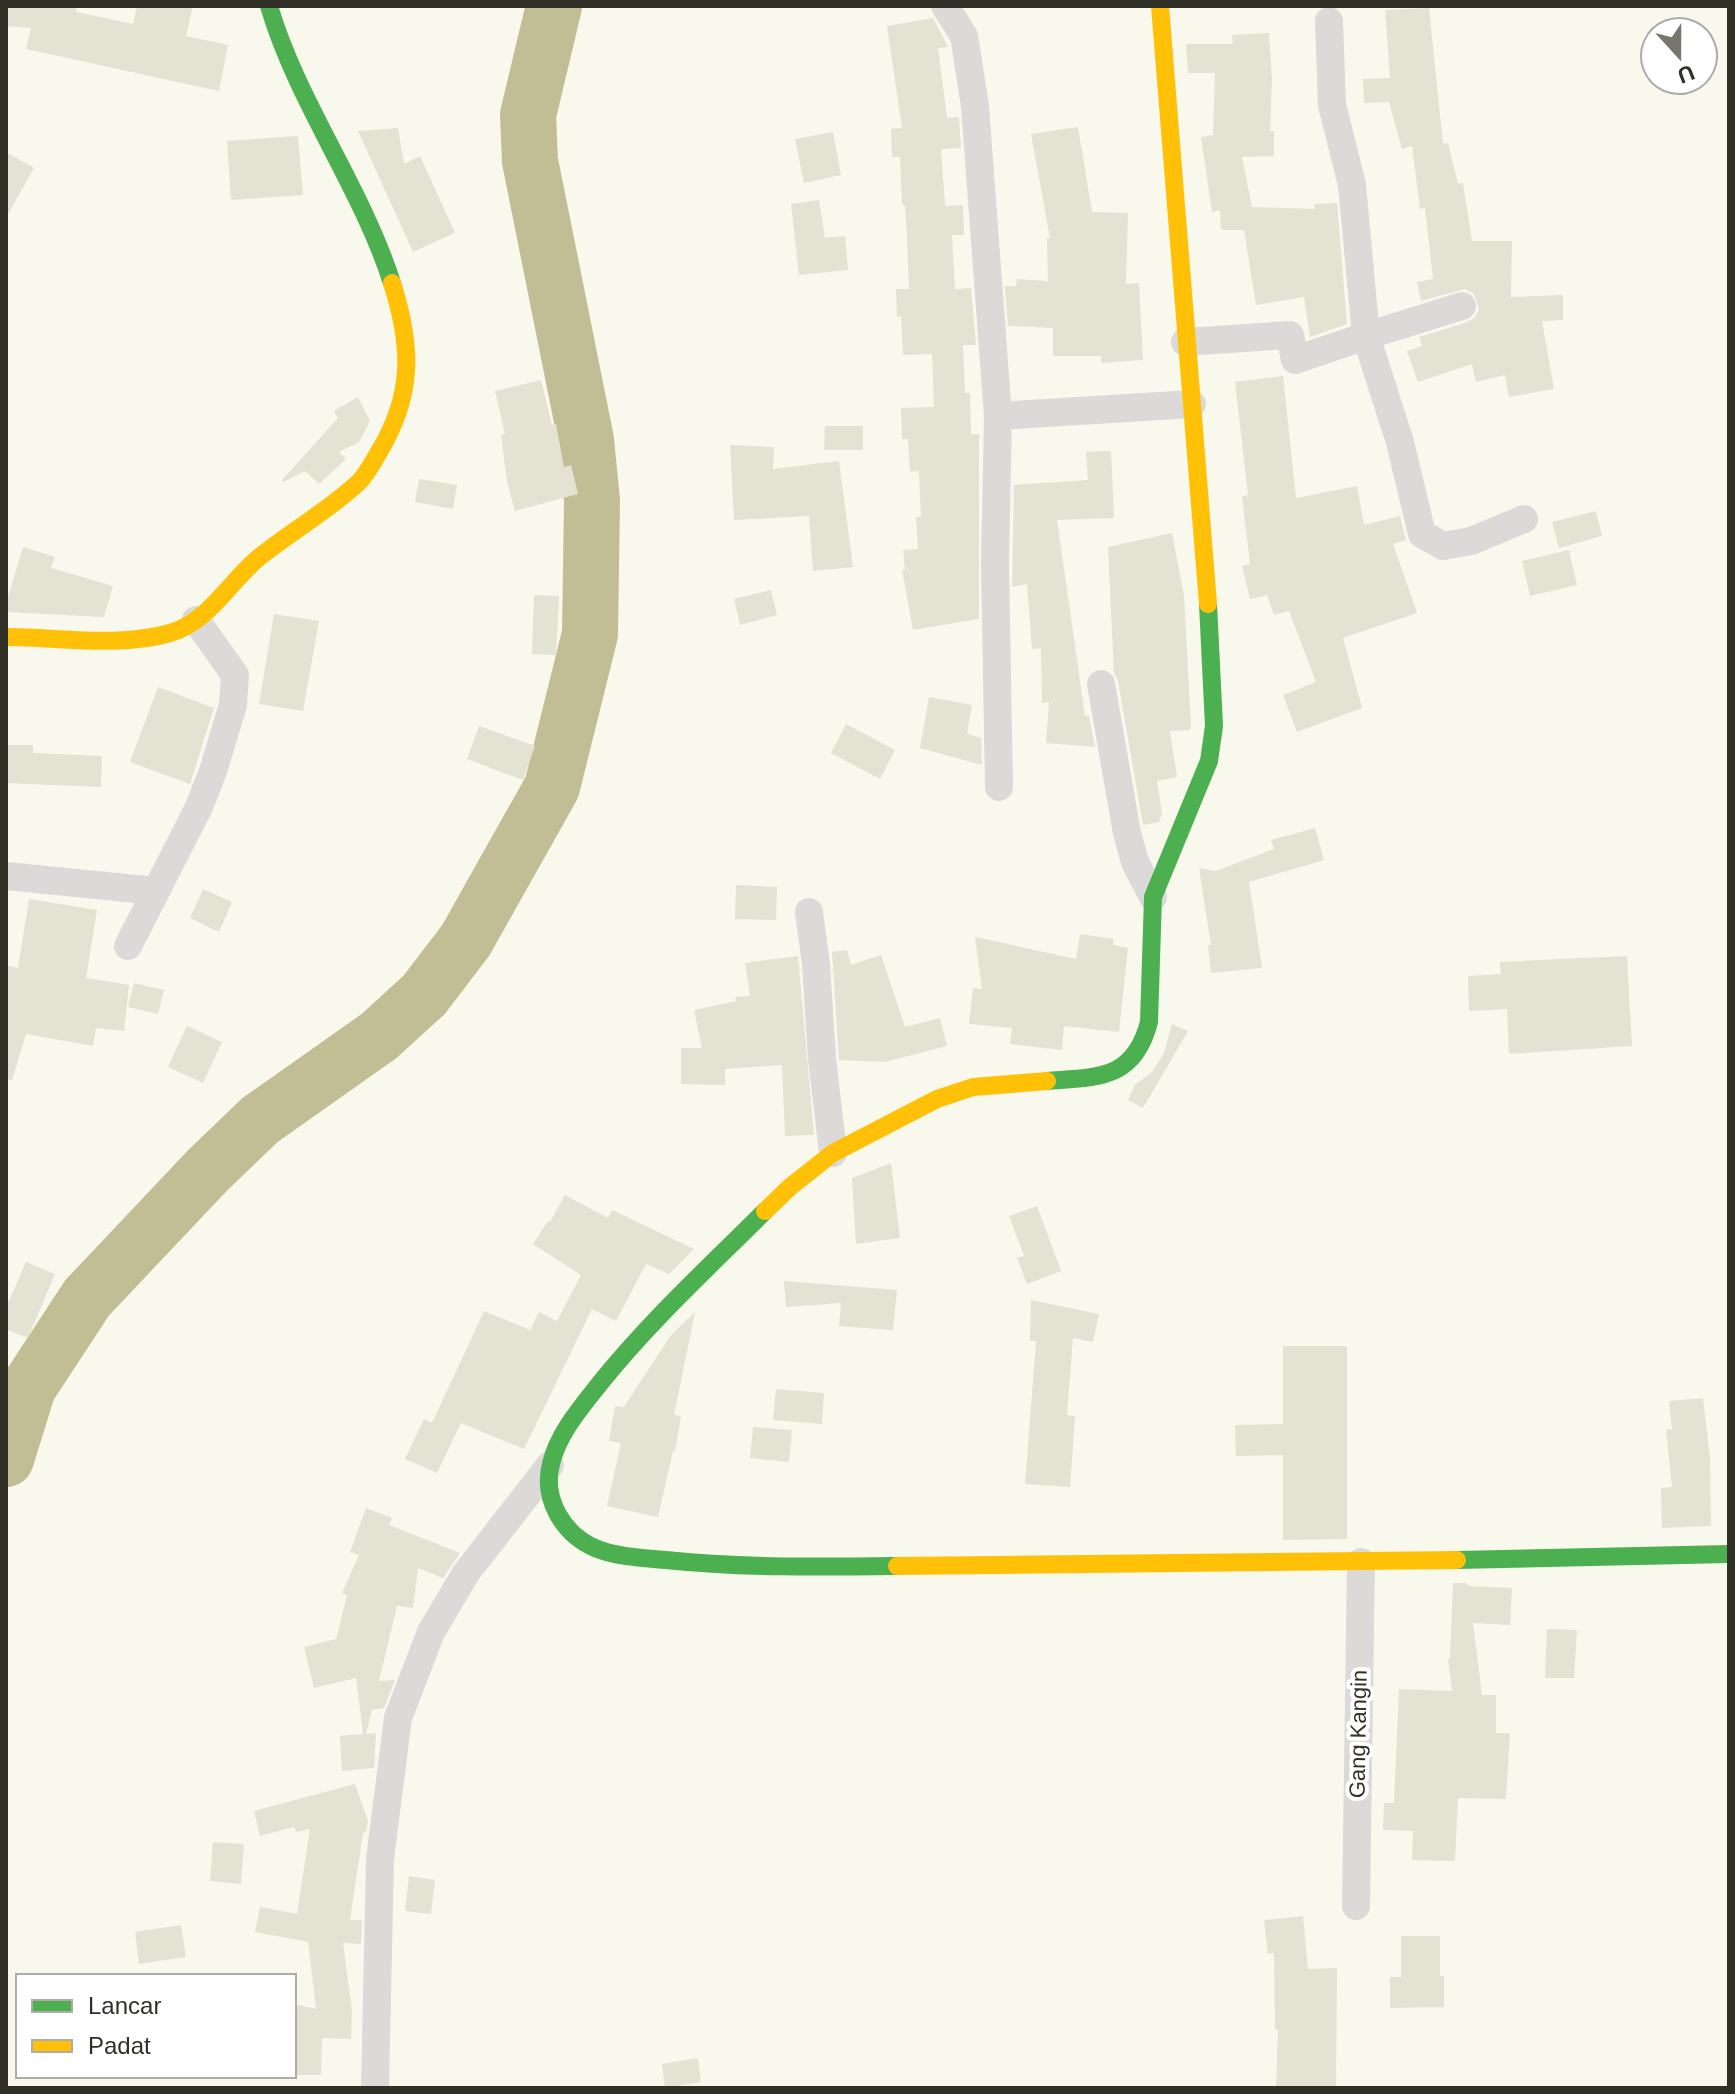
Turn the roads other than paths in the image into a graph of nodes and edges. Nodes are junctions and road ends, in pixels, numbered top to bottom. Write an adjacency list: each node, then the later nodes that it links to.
1 (269, 6): 11 (street)
2 (945, 6): 9 (street)
3 (1160, 6): 7 (street)
4 (1329, 21): 6 (street)
5 (1462, 306): 6 (street)
6 (1366, 336): 7 (street); 10 (street)
7 (1185, 342): 8 (street)
8 (1192, 404): 9 (street); 17 (street)
9 (998, 416): 14 (street)
10 (1524, 519)
11 (196, 620): 12 (street); 16 (street)
12 (6, 637)
13 (1101, 684): 17 (street)
14 (999, 787)
15 (6, 876): 16 (street)
16 (156, 891): 19 (street)
17 (1153, 897): 20 (street)
18 (809, 912): 20 (street)
19 (128, 946)
20 (833, 1153): 21 (street)
21 (550, 1465): 23 (street); 25 (street)
22 (1729, 1554): 23 (street)
23 (1361, 1562): 24 (street, Gang Kangin)
24 (1356, 1906)
25 (375, 2088)

